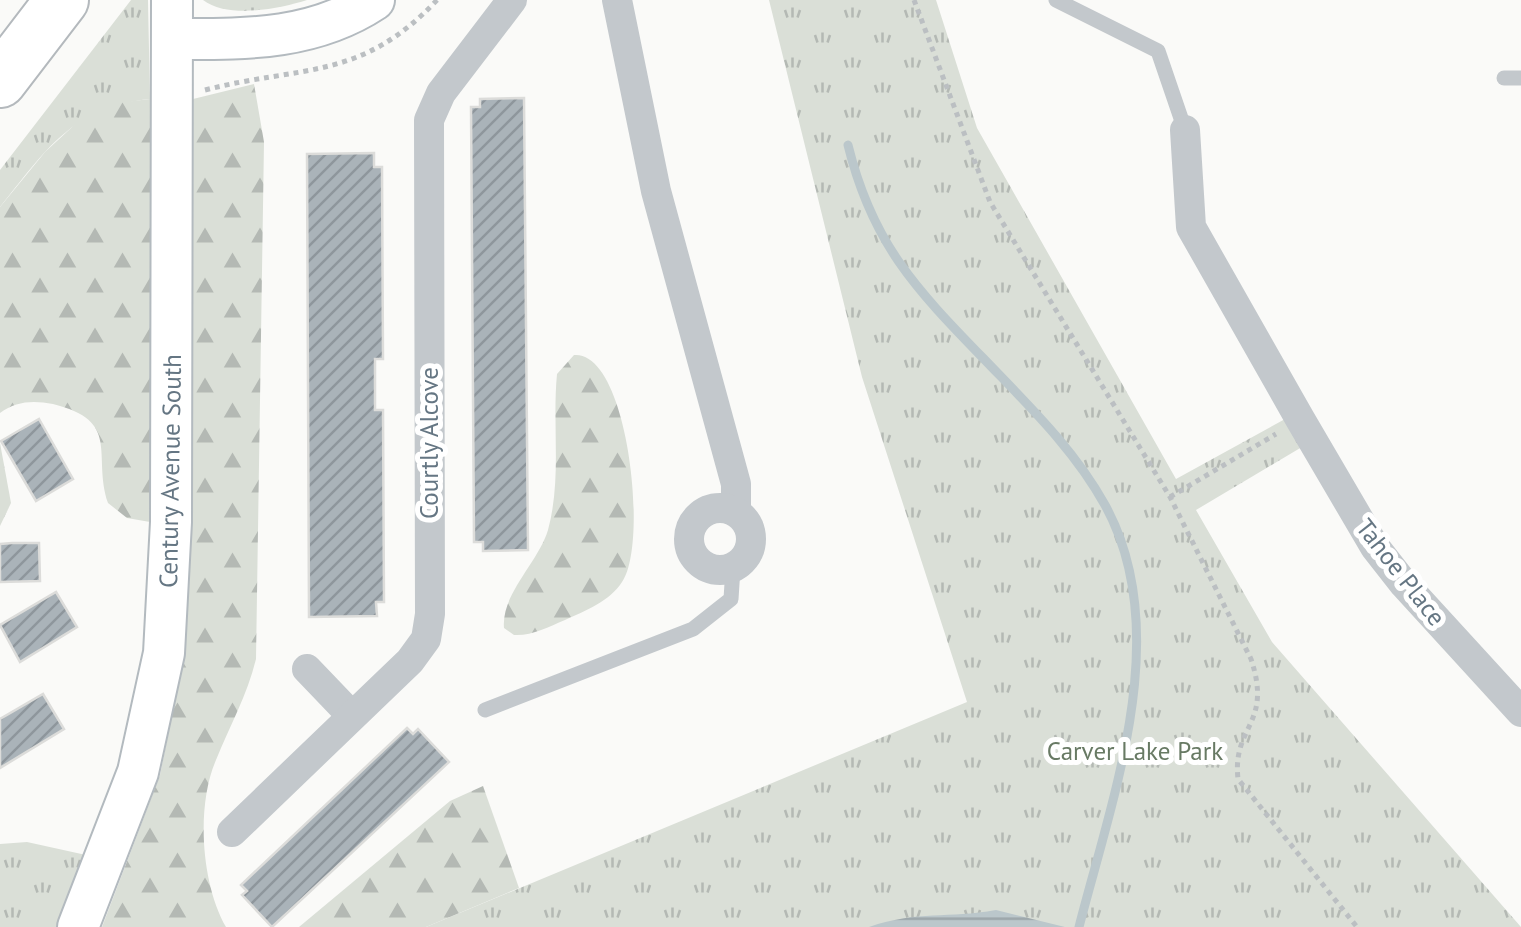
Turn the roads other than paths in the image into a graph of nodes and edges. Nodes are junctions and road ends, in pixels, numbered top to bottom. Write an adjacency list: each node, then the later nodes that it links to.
1 (62, 0): 9 (highway)
2 (374, 0): 6 (street)
3 (512, 0): 16 (street, Courtly Alcove)
4 (617, 0): 11 (street)
5 (1056, 0): 10 (lane)
6 (172, 20): 18 (street, Century Avenue South)
7 (1504, 78): 8 (lane)
8 (1521, 78)
9 (0, 80)
10 (1185, 130): 15 (street, Tahoe Place)
11 (736, 511): 12 (street); 12 (street)
12 (733, 568): 14 (lane)
13 (307, 668): 16 (street)
14 (485, 710)
15 (1521, 712)
16 (352, 716): 17 (street, Courtly Alcove)
17 (232, 832)
18 (78, 927)

